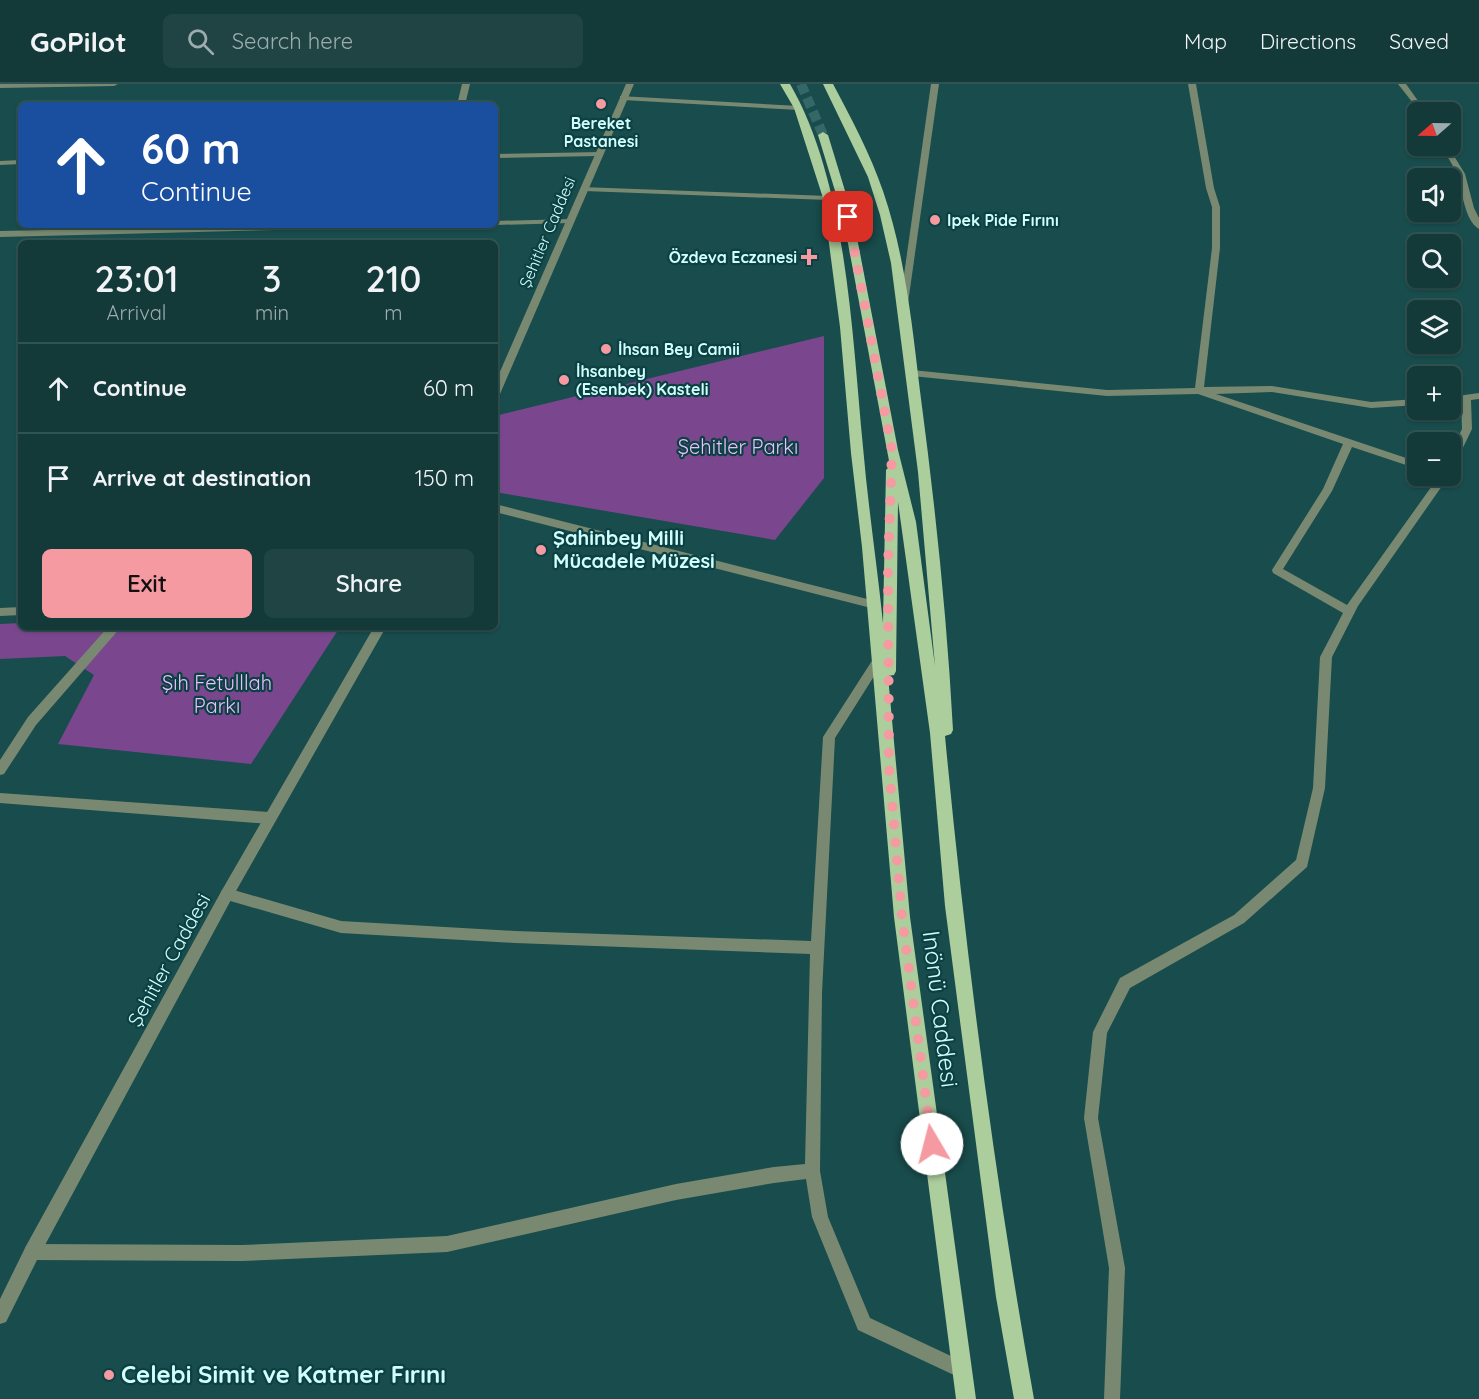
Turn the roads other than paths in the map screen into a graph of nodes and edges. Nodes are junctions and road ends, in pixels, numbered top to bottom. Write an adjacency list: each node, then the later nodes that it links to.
1 (114, 84): 9 (street)
2 (466, 84): 11 (street)
3 (630, 84): 10 (street, Şehitler Caddesi)
4 (785, 84): 13 (main road)
5 (828, 84): 27 (main road)
6 (935, 84): 27 (street)
7 (1192, 84): 30 (street)
8 (1402, 84): 12 (street)
9 (0, 86)
10 (623, 98): 13 (street); 15 (street, Şehitler Caddesi)
11 (462, 102)
12 (1416, 102)
13 (799, 108): 21 (main road)
14 (823, 135): 37 (main road)
15 (598, 154): 16 (street); 20 (street, Şehitler Caddesi)
16 (498, 156)
17 (1450, 156): 24 (street)
18 (18, 162): 19 (street)
19 (0, 163)
20 (584, 189): 21 (street); 22 (street, Şehitler Caddesi)
21 (828, 198): 41 (main road)
22 (570, 221): 23 (street); 29 (street, Şehitler Caddesi)
23 (498, 223)
24 (1479, 226)
25 (264, 228): 26 (street)
26 (0, 234)
27 (903, 308): 28 (main road)
28 (912, 373): 30 (street); 53 (main road)
29 (498, 386)
30 (1199, 391): 34 (street); 35 (street)
31 (1479, 396): 33 (street)
32 (1461, 399): 33 (street)
33 (1466, 399): 36 (street)
34 (1407, 403)
35 (1349, 441): 38 (street); 44 (street)
36 (1461, 441)
37 (892, 450): 48 (main road); 53 (main road)
38 (1407, 462)
39 (1436, 486): 44 (street)
40 (498, 509): 41 (street)
41 (875, 605): 47 (main road)
42 (18, 611): 43 (street)
43 (0, 612)
44 (1350, 612): 61 (street)
45 (112, 630): 49 (street)
46 (378, 630): 51 (street, Şehitler Caddesi)
47 (879, 659): 48 (main road); 54 (street)
48 (889, 767): 58 (main road, Inönü Caddesi)
49 (0, 770)
50 (0, 798): 51 (street)
51 (269, 818): 52 (street, Şehitler Caddesi)
52 (228, 894): 54 (street); 56 (street, Şehitler Caddesi)
53 (953, 906): 60 (main road, Inönü Caddesi)
54 (817, 948): 55 (street)
55 (812, 1171): 56 (street); 58 (street)
56 (32, 1252): 57 (street, Şehitler Caddesi)
57 (0, 1316)
58 (962, 1370): 59 (main road, Inönü Caddesi)
59 (966, 1399)
60 (1024, 1399)
61 (1112, 1399)

